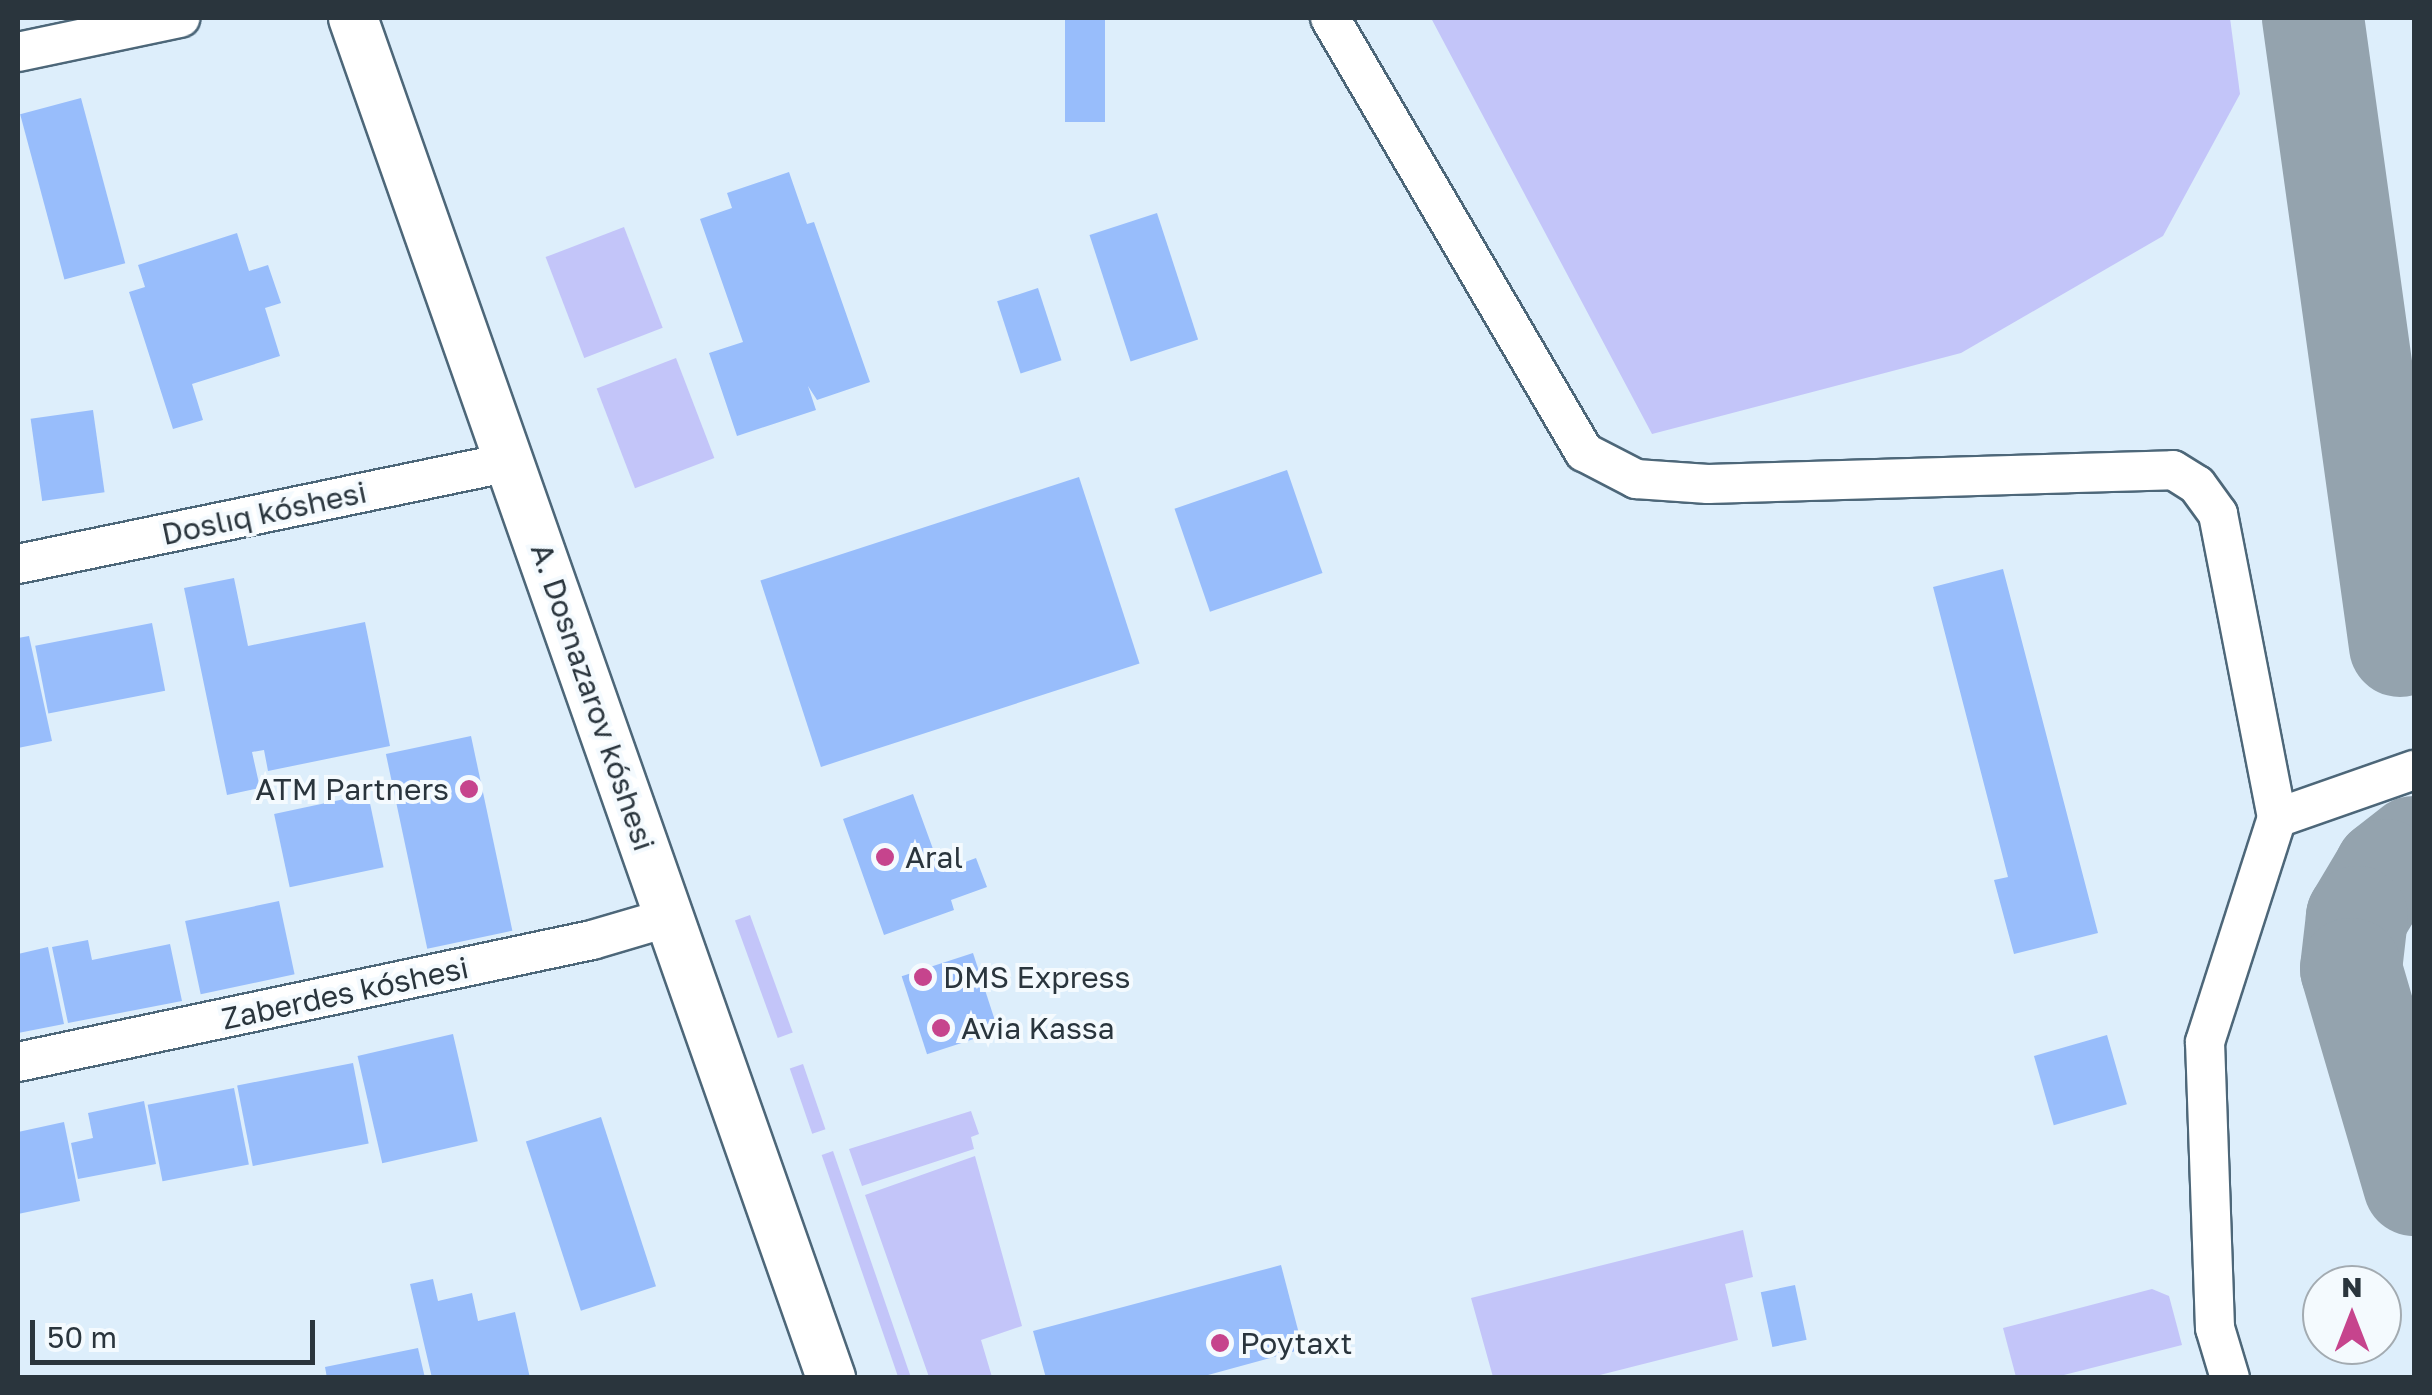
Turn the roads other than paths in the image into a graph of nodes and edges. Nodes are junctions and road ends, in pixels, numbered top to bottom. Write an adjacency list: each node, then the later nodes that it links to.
1 (180, 18): 4 (street)
2 (353, 18): 5 (main road, A. Dosnazarov kóshesi)
3 (1330, 18): 8 (street)
4 (18, 52)
5 (510, 462): 6 (street, Doslıq kóshesi); 9 (main road, A. Dosnazarov kóshesi)
6 (18, 564)
7 (2414, 770): 8 (street)
8 (2277, 818): 12 (street)
9 (670, 917): 10 (street, Zaberdes kóshesi); 11 (main road, A. Dosnazarov kóshesi)
10 (18, 1062)
11 (831, 1378)
12 (2230, 1378)

